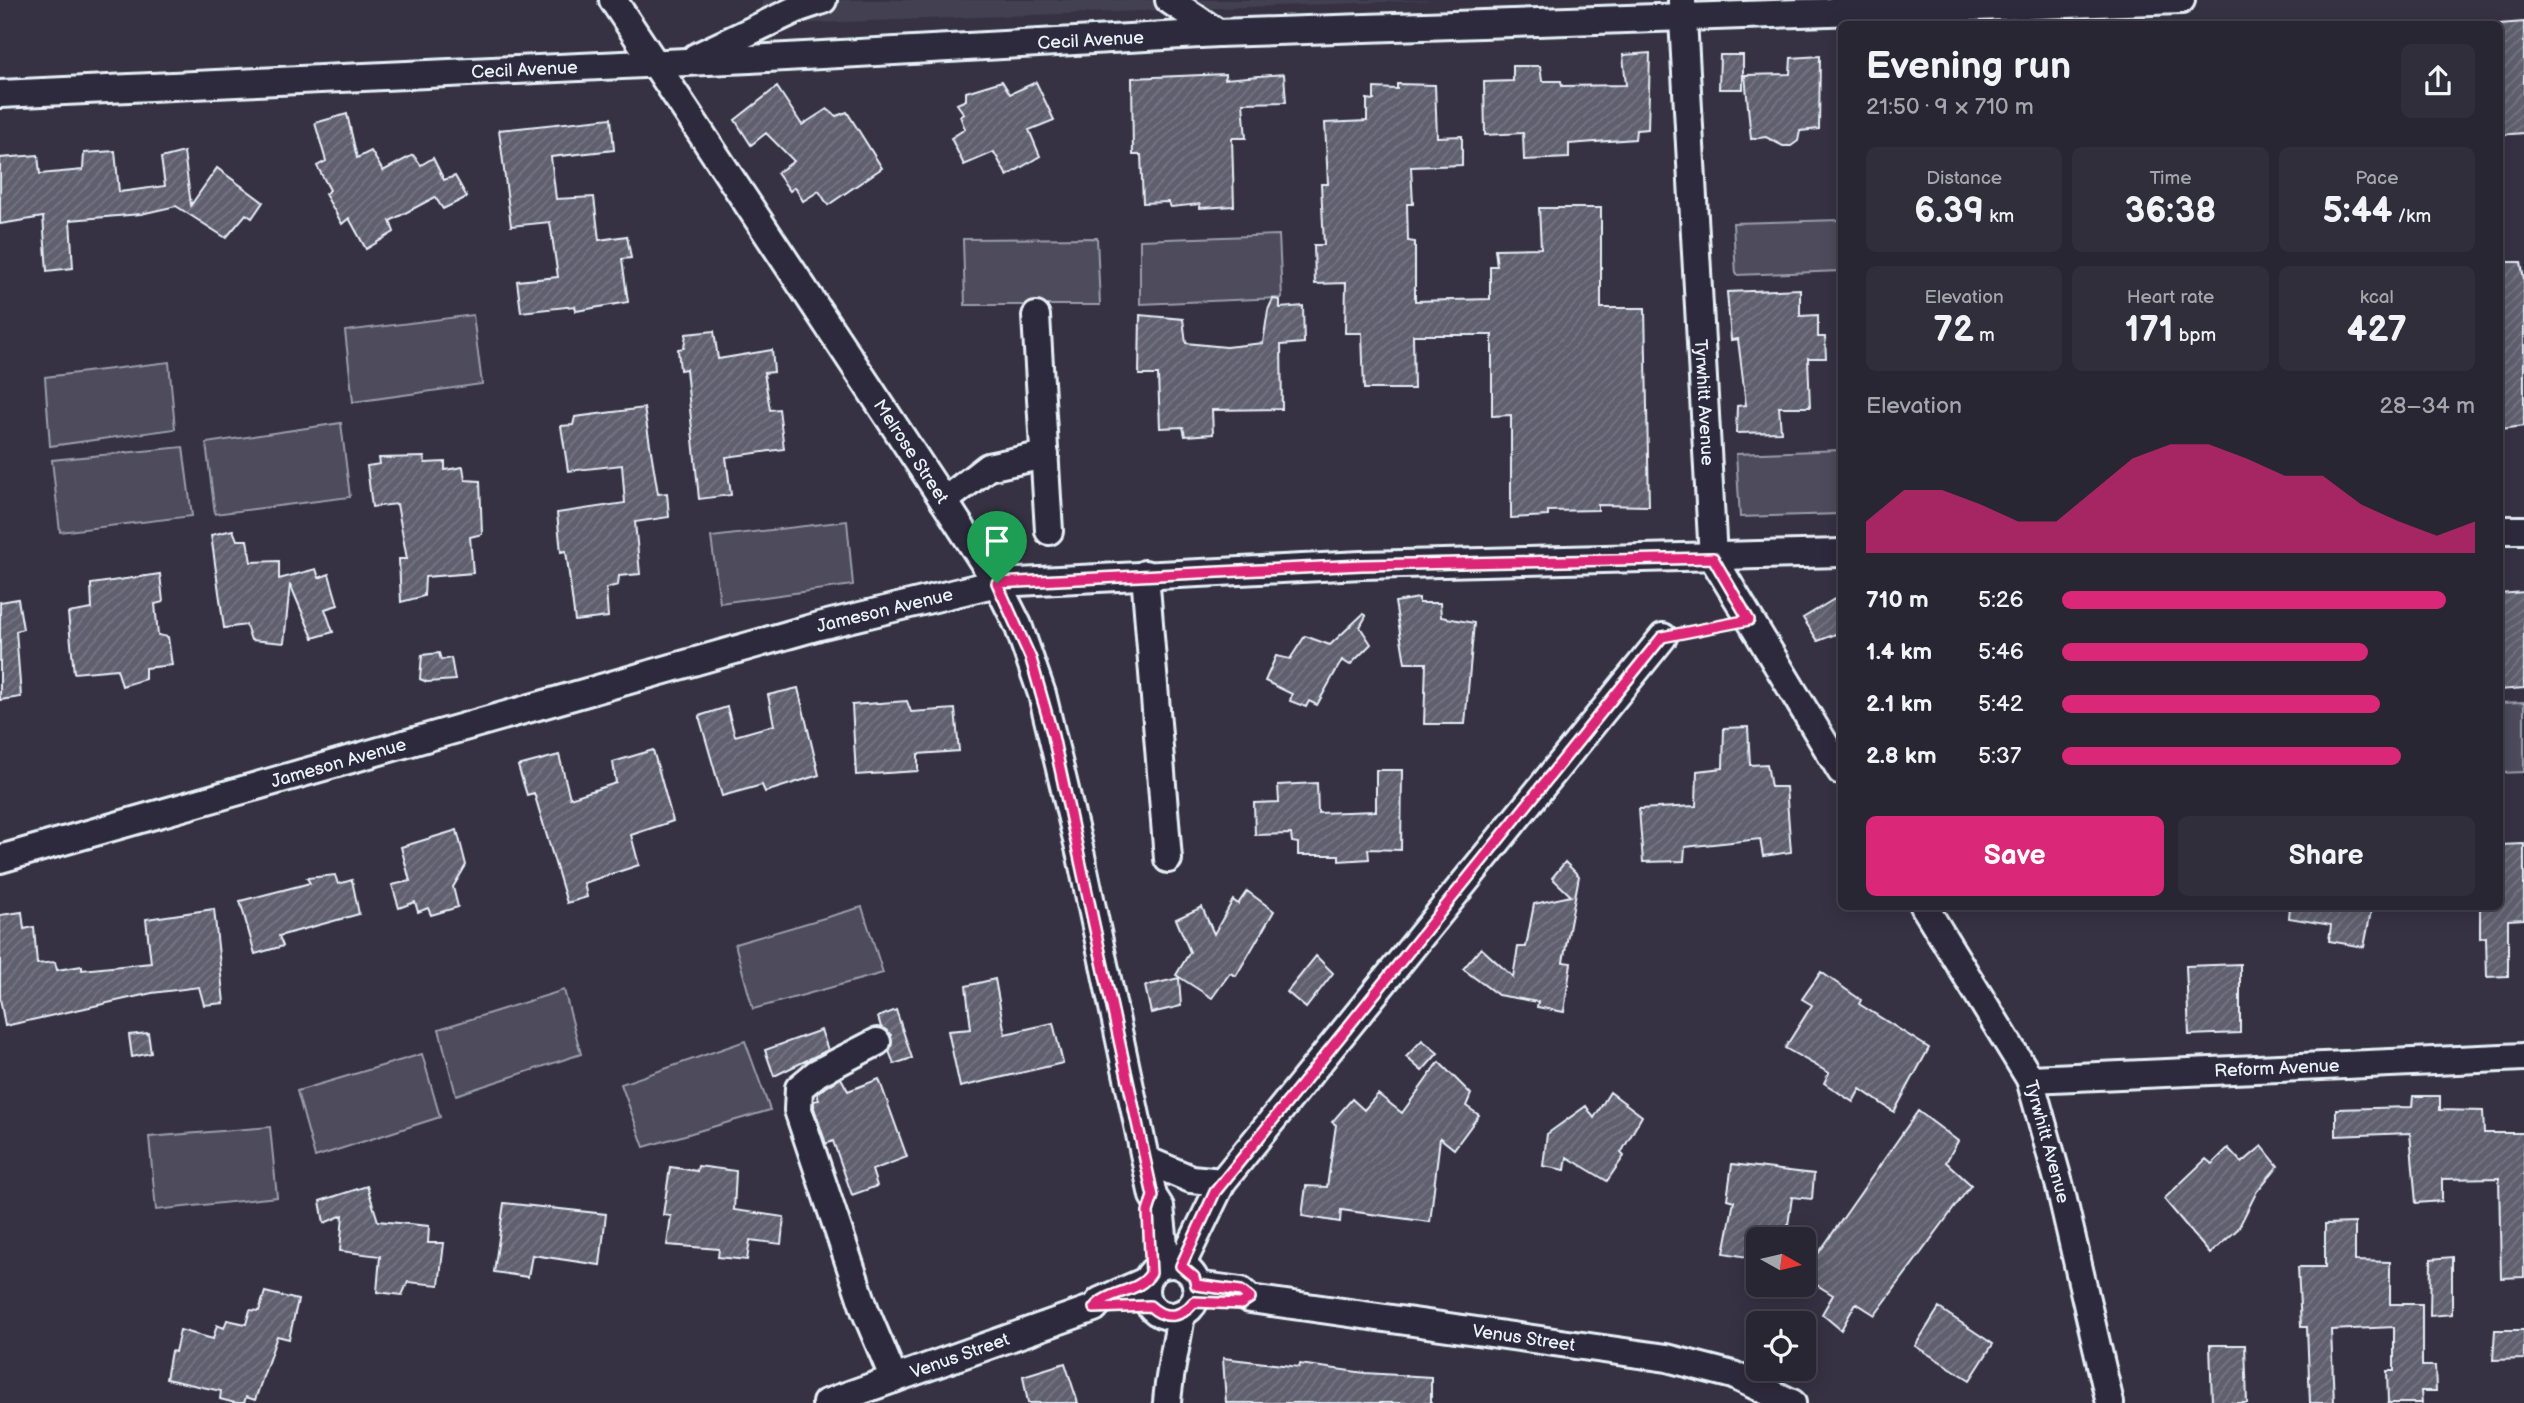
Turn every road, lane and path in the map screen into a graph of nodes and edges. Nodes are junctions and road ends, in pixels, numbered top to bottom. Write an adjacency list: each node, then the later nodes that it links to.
1 (613, 0): 8 (street, Melrose Street)
2 (823, 0): 7 (street)
3 (1168, 0): 6 (street)
4 (2181, 0): 5 (street, Cecil Avenue)
5 (1682, 9): 6 (street, Cecil Avenue); 17 (street, Tyrwhitt Avenue)
6 (1218, 33): 7 (street, Cecil Avenue)
7 (685, 62): 8 (street, Cecil Avenue)
8 (654, 64): 9 (street, Cecil Avenue); 12 (street, Melrose Street)
9 (0, 94)
10 (1036, 316): 11 (street)
11 (1045, 455): 12 (street); 15 (street)
12 (944, 501): 19 (street, Melrose Street)
13 (2503, 530): 14 (street)
14 (2524, 530)
15 (1049, 531)
16 (1838, 553): 17 (street, Jameson Avenue)
17 (1713, 558): 18 (street, Jameson Avenue); 20 (street, Tyrwhitt Avenue)
18 (1145, 574): 19 (street, Jameson Avenue); 24 (street)
19 (997, 583): 23 (street, Jameson Avenue); 29 (street, Melrose Street)
20 (1749, 620): 21 (path); 22 (street, Tyrwhitt Avenue)
21 (1662, 637): 30 (street)
22 (1838, 766)
23 (0, 859)
24 (1168, 859)
25 (1926, 910): 28 (street, Tyrwhitt Avenue)
26 (877, 1042): 32 (street)
27 (2524, 1056): 28 (street, Reform Avenue)
28 (2030, 1079): 36 (street, Tyrwhitt Avenue)
29 (1146, 1160): 30 (street); 31 (street, Melrose Street)
30 (1218, 1187): 31 (street)
31 (1170, 1287): 32 (street, Venus Street); 34 (street, Melrose Street); 35 (street, Venus Street)
32 (894, 1379): 33 (street, Venus Street)
33 (826, 1403)
34 (1167, 1403)
35 (1792, 1403)
36 (2110, 1403)

